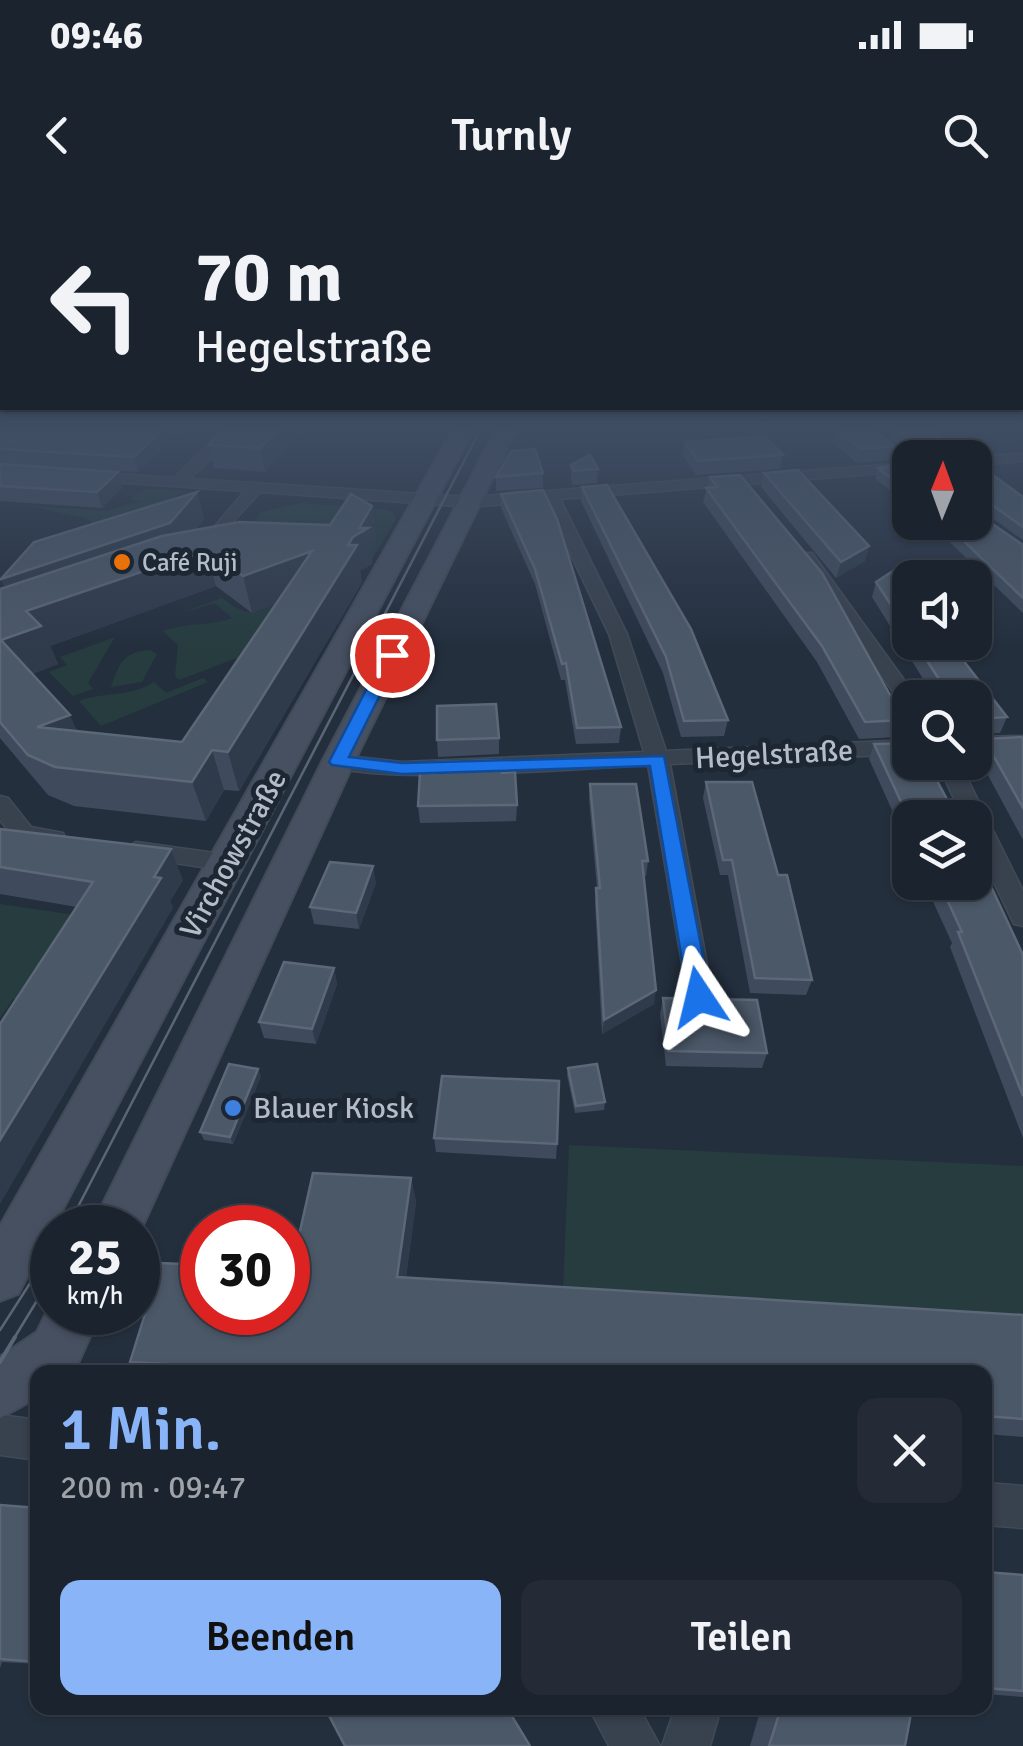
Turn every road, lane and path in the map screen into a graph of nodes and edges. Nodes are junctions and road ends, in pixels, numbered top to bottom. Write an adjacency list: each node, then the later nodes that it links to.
1 (244, 502): 6 (street)
2 (425, 502): 17 (main road, Virchowstraße)
3 (470, 502): 12 (main road, Virchowstraße)
4 (553, 502): 11 (street)
5 (794, 542): 7 (street)
6 (182, 560)
7 (894, 680)
8 (1023, 742): 9 (street)
9 (992, 743)
10 (892, 748): 11 (street, Hegelstraße)
11 (658, 760): 12 (street, Hegelstraße); 19 (street)
12 (338, 762): 20 (main road, Virchowstraße)
13 (0, 803): 14 (street)
14 (77, 842)
15 (114, 847): 17 (street)
16 (992, 853): 18 (street)
17 (229, 862): 21 (main road, Virchowstraße)
18 (1023, 917)
19 (699, 997)
20 (127, 1205)
21 (0, 1276)
22 (64, 1335): 23 (main road)
23 (36, 1365)
24 (30, 1369): 25 (main road)
25 (0, 1390)
26 (0, 1435): 27 (street)
27 (30, 1439)
28 (992, 1505): 29 (street)
29 (1023, 1508)
30 (616, 1715): 32 (street)
31 (696, 1715): 33 (street)
32 (636, 1746)
33 (686, 1746)

